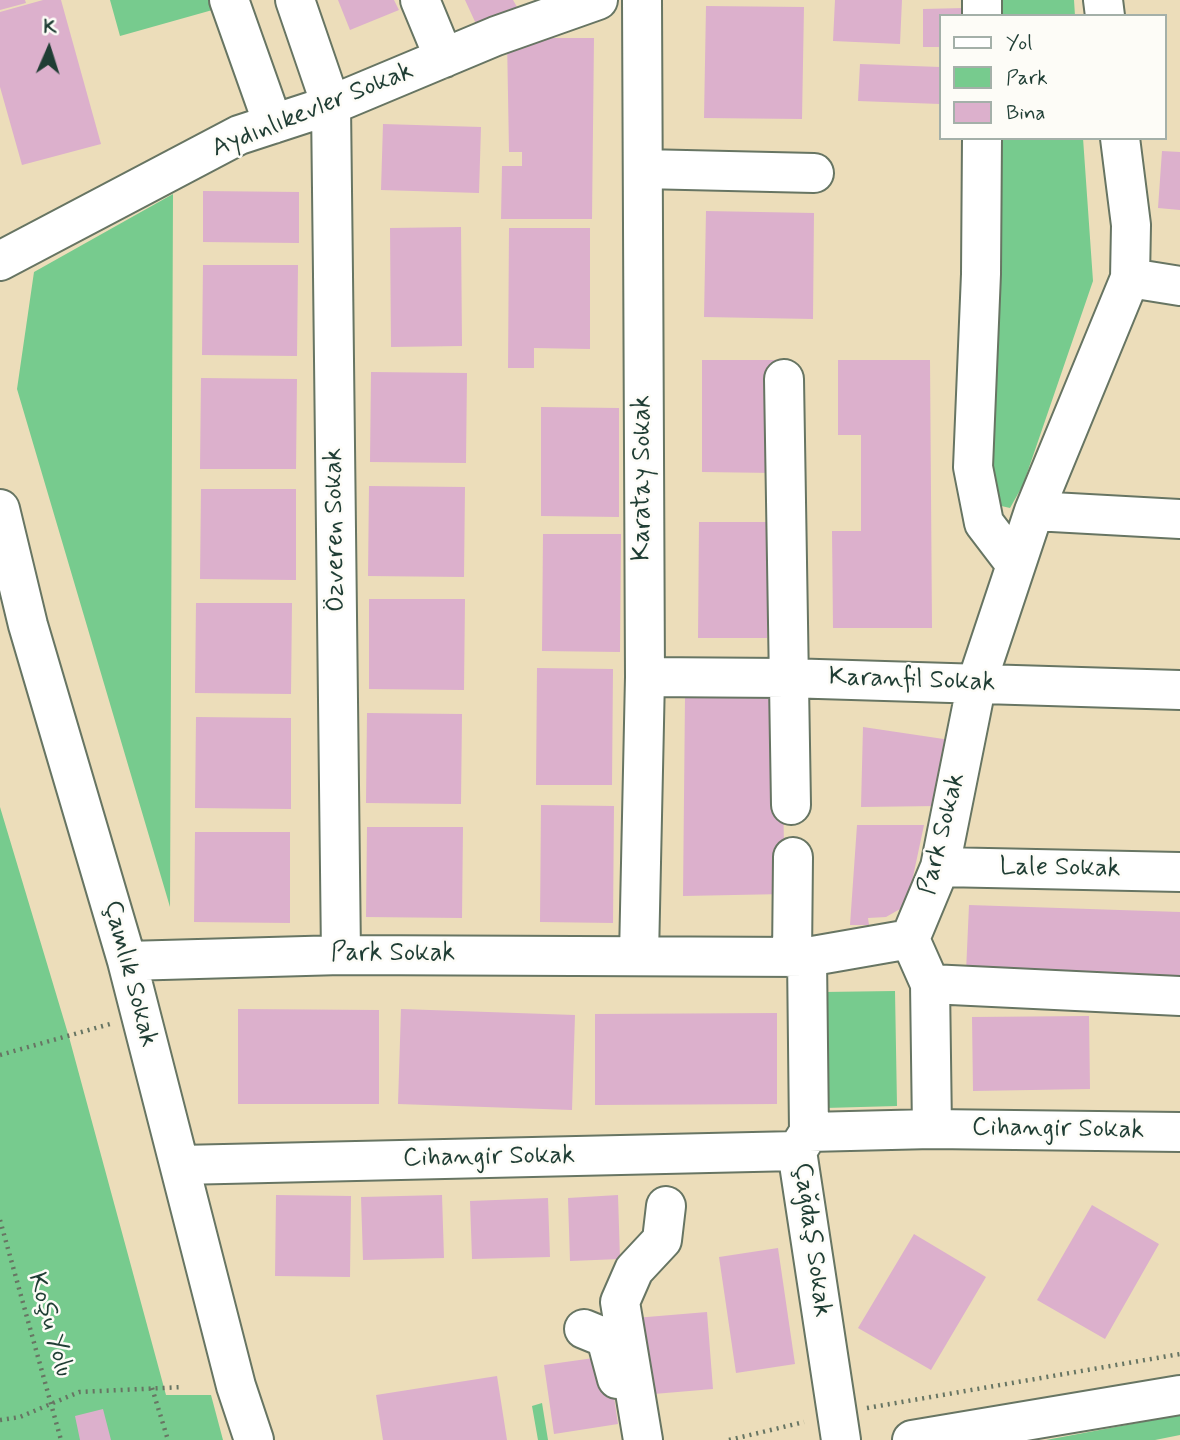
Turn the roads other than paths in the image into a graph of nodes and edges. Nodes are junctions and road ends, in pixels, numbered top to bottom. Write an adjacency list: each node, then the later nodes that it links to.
1 (229, 0): 8 (street)
2 (295, 0): 7 (street, Özveren Sokak)
3 (419, 0): 6 (street)
4 (598, 0): 6 (street, Aydınlıkevler Sokak)
5 (642, 0): 11 (street, Karatay Sokak)
6 (444, 58): 7 (street, Aydınlıkevler Sokak)
7 (331, 105): 8 (street, Aydınlıkevler Sokak); 30 (street, Özveren Sokak)
8 (273, 124): 13 (street, Aydınlıkevler Sokak)
9 (982, 140): 20 (street)
10 (1120, 140): 14 (street, Park Sokak)
11 (643, 169): 12 (street); 21 (street, Karatay Sokak)
12 (814, 173)
13 (0, 261)
14 (1130, 278): 15 (street); 18 (street, Park Sokak)
15 (1180, 286)
16 (785, 379): 22 (street)
17 (0, 509): 33 (street, Çamlık Sokak)
18 (1034, 511): 19 (street); 20 (street, Park Sokak)
19 (1180, 519)
20 (1016, 565): 23 (street, Park Sokak)
21 (645, 677): 22 (street, Karanfil Sokak); 31 (street, Karatay Sokak)
22 (786, 678): 23 (street, Karanfil Sokak); 25 (street)
23 (977, 682): 24 (street, Karanfil Sokak); 27 (street, Park Sokak)
24 (1180, 690)
25 (790, 805)
26 (793, 857): 32 (street, Çağdaş Sokak)
27 (940, 867): 28 (street, Lale Sokak); 29 (street, Park Sokak)
28 (1180, 872)
29 (910, 939): 32 (street, Park Sokak); 34 (street)
30 (341, 955): 31 (street, Park Sokak); 33 (street, Park Sokak)
31 (639, 956): 32 (street, Park Sokak)
32 (799, 958): 38 (street, Çağdaş Sokak)
33 (127, 961): 39 (street, Çamlık Sokak)
34 (930, 984): 35 (street); 36 (street)
35 (1180, 996)
36 (932, 1129): 37 (street, Cihangir Sokak); 38 (street, Cihangir Sokak)
37 (1180, 1132)
38 (803, 1142): 39 (street, Cihangir Sokak); 43 (street, Çağdaş Sokak)
39 (180, 1165): 44 (street, Çamlık Sokak)
40 (666, 1206): 46 (street)
41 (584, 1329): 45 (street)
42 (1180, 1395): 47 (street)
43 (839, 1427)
44 (254, 1440)
45 (626, 1440)
46 (643, 1440)
47 (912, 1440)

